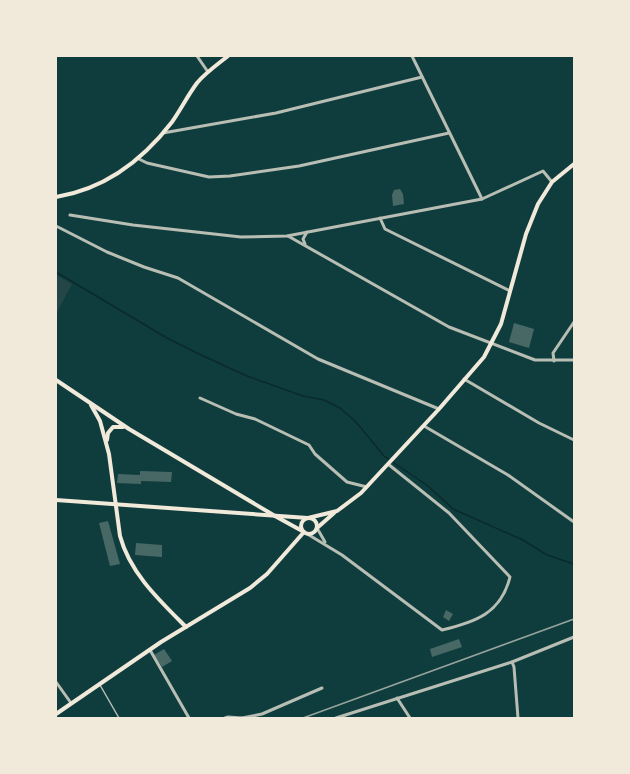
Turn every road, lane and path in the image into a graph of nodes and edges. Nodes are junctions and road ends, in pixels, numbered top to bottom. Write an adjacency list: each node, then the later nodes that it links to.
1 (197, 56): 4 (street)
2 (228, 56): 4 (main road)
3 (412, 56): 5 (street)
4 (209, 73): 6 (main road)
5 (422, 77): 6 (street); 7 (street)
6 (162, 133): 8 (main road)
7 (449, 133): 8 (street); 12 (street)
8 (139, 159): 11 (main road)
9 (574, 164): 10 (main road)
10 (552, 182): 12 (street); 19 (main road)
11 (56, 197)
12 (482, 199): 14 (street)
13 (70, 215): 17 (street)
14 (380, 218): 16 (street); 19 (street)
15 (56, 226): 28 (street)
16 (307, 232): 17 (street); 18 (street)
17 (287, 236): 18 (street)
18 (305, 246): 21 (street)
19 (511, 292): 21 (main road)
20 (574, 322): 23 (street)
21 (493, 342): 23 (street); 24 (main road)
22 (574, 360): 23 (street)
23 (554, 361)
24 (464, 379): 28 (main road); 31 (street)
25 (56, 380): 27 (main road)
26 (200, 398): 34 (street)
27 (91, 404): 30 (main road); 32 (main road)
28 (439, 409): 29 (main road)
29 (424, 426): 33 (main road); 40 (street)
30 (129, 429): 32 (main road); 38 (main road)
31 (574, 440)
32 (107, 443): 36 (main road)
33 (388, 465): 34 (main road); 43 (street)
34 (367, 487): 37 (main road)
35 (56, 500): 36 (main road)
36 (115, 505): 38 (main road); 44 (main road)
37 (337, 511): 39 (main road); 41 (main road)
38 (275, 516): 39 (main road); 42 (main road)
39 (308, 518): 41 (main road); 42 (main road)
40 (574, 522)
41 (317, 528): 42 (main road); 43 (street)
42 (304, 532): 43 (street); 44 (main road)
43 (328, 546)
44 (186, 627): 46 (main road)
45 (574, 637): 47 (street)
46 (150, 650): 49 (main road); 56 (street)
47 (512, 662): 51 (street); 62 (street)
48 (56, 682): 52 (street)
49 (99, 684): 52 (main road); 55 (lane)
50 (322, 688): 58 (street)
51 (397, 698): 54 (street); 61 (street)
52 (70, 703): 53 (main road)
53 (56, 714)
54 (350, 714): 59 (street); 60 (street)
55 (119, 718)
56 (189, 718)
57 (225, 718): 58 (street)
58 (242, 718)
59 (336, 718)
60 (352, 718)
61 (410, 718)
62 (518, 718)

